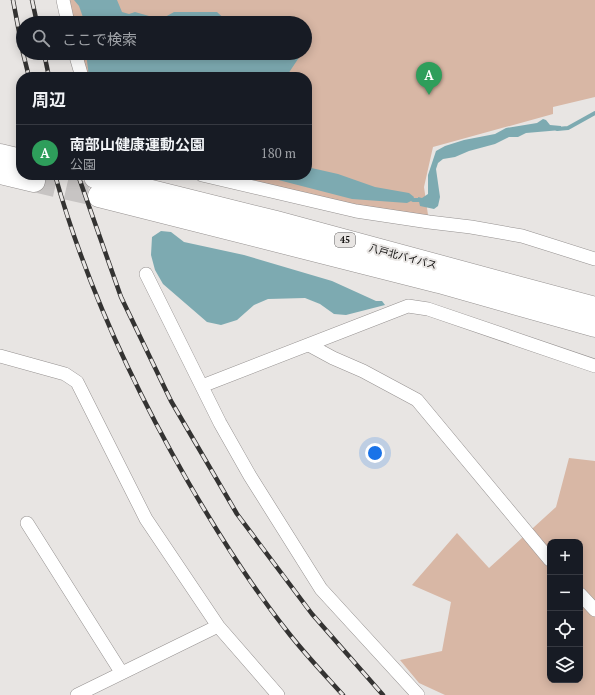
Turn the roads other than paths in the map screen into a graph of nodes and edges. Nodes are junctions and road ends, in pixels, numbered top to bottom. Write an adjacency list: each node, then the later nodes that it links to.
1 (63, 0): 2 (street)
2 (66, 16)
3 (77, 60): 4 (street)
4 (81, 72)
5 (0, 155): 6 (highway)
6 (16, 159)
7 (0, 173): 8 (highway)
8 (16, 177)
9 (30, 180): 11 (highway)
10 (223, 180): 12 (street)
11 (34, 181)
12 (595, 259)
13 (146, 274): 19 (street)
14 (595, 308): 15 (highway, 八戸北バイパス / 45)
15 (595, 326)
16 (309, 345): 18 (street); 19 (street); 21 (street)
17 (0, 356): 24 (street)
18 (595, 366)
19 (202, 386): 28 (street)
20 (27, 523): 25 (street)
21 (547, 556)
22 (583, 597): 23 (street)
23 (595, 610)
24 (218, 626): 25 (street); 27 (street)
25 (121, 672): 26 (street)
26 (76, 695)
27 (278, 695)
28 (418, 695)

